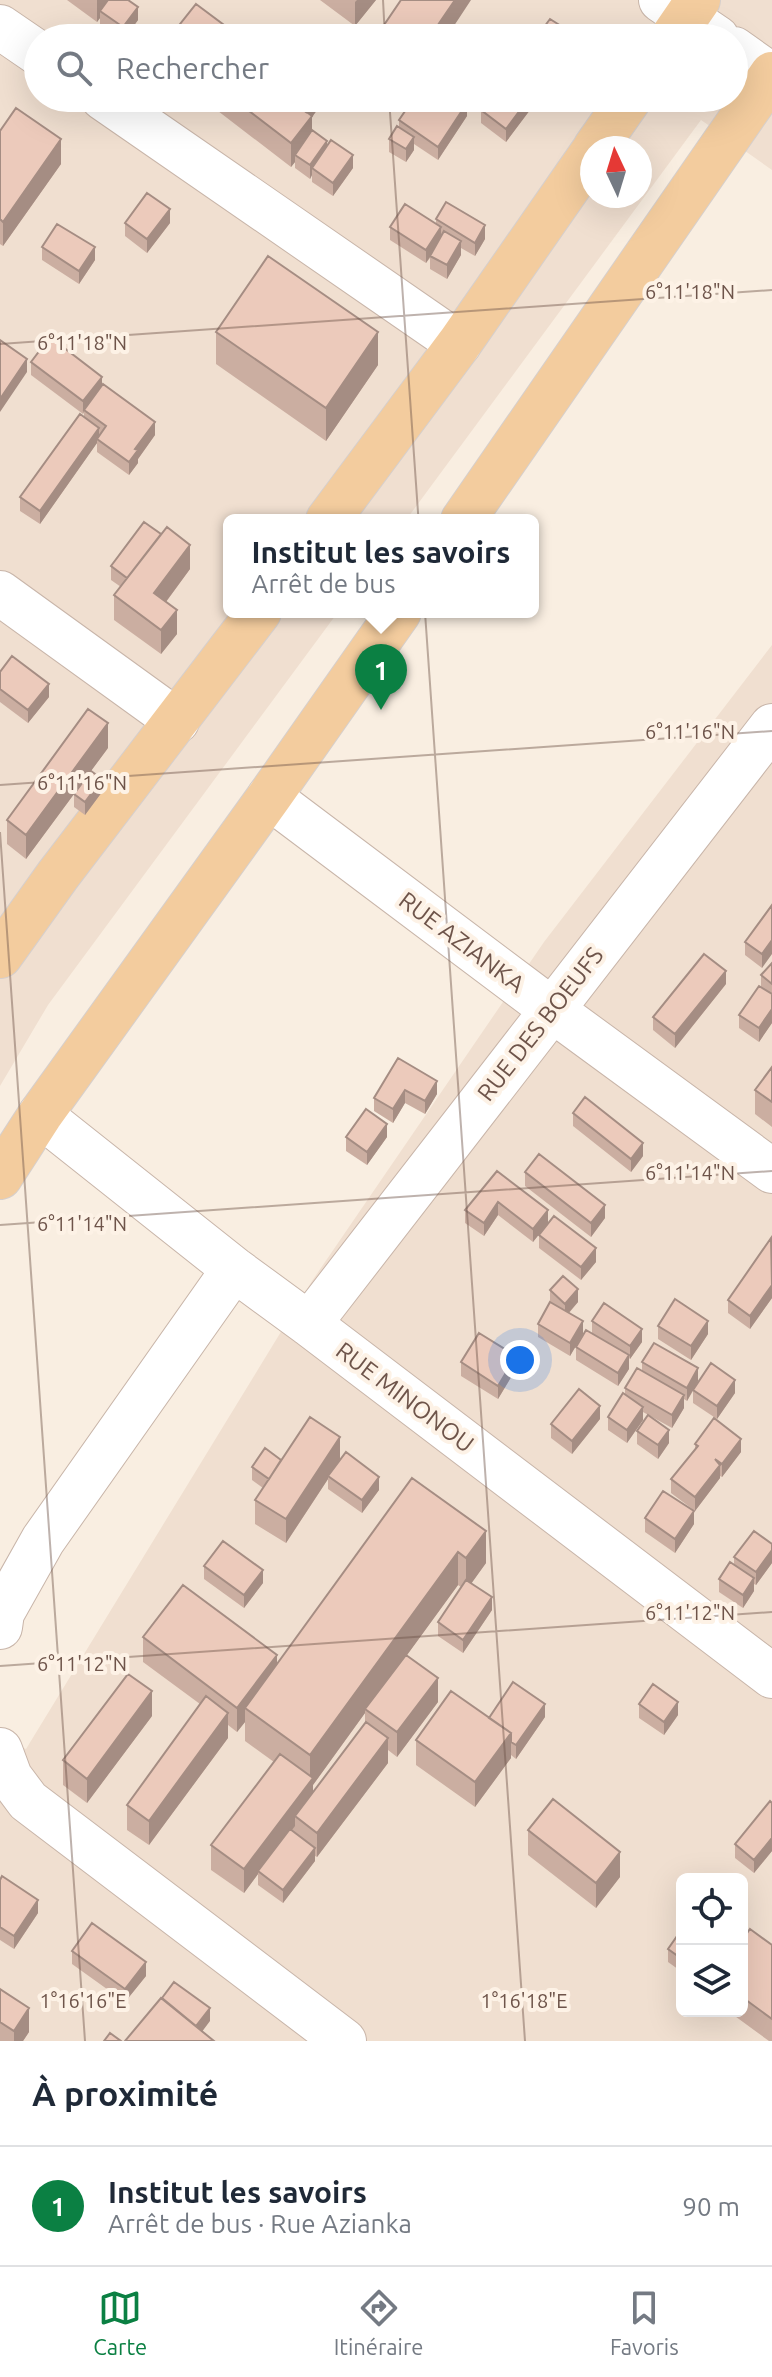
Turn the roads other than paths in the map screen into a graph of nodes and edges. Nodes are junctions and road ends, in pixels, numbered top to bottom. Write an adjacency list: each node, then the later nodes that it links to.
1 (0, 27): 2 (street)
2 (24, 43)
3 (748, 59): 4 (street)
4 (772, 75): 5 (main road)
5 (748, 110)
6 (123, 112): 11 (street)
7 (620, 112): 9 (main road)
8 (746, 112): 13 (main road)
9 (603, 136)
10 (580, 170): 11 (main road)
11 (459, 344): 12 (main road)
12 (332, 514)
13 (467, 514)
14 (0, 593): 17 (street)
15 (254, 618): 17 (main road)
16 (395, 618): 19 (main road)
17 (177, 721): 20 (main road)
18 (772, 726): 21 (street, RUE DES BOEUFS)
19 (269, 797): 21 (street, RUE AZIANKA); 22 (main road)
20 (0, 956)
21 (551, 1009): 23 (street, RUE AZIANKA); 26 (street, RUE DES BOEUFS)
22 (40, 1115): 24 (main road); 25 (street, RUE MINONOU)
23 (772, 1171)
24 (0, 1177)
25 (234, 1269): 26 (street, RUE MINONOU); 27 (street)
26 (309, 1324): 28 (street, RUE MINONOU)
27 (0, 1627)
28 (772, 1676)
29 (3, 1771): 30 (street)
30 (344, 2041)

